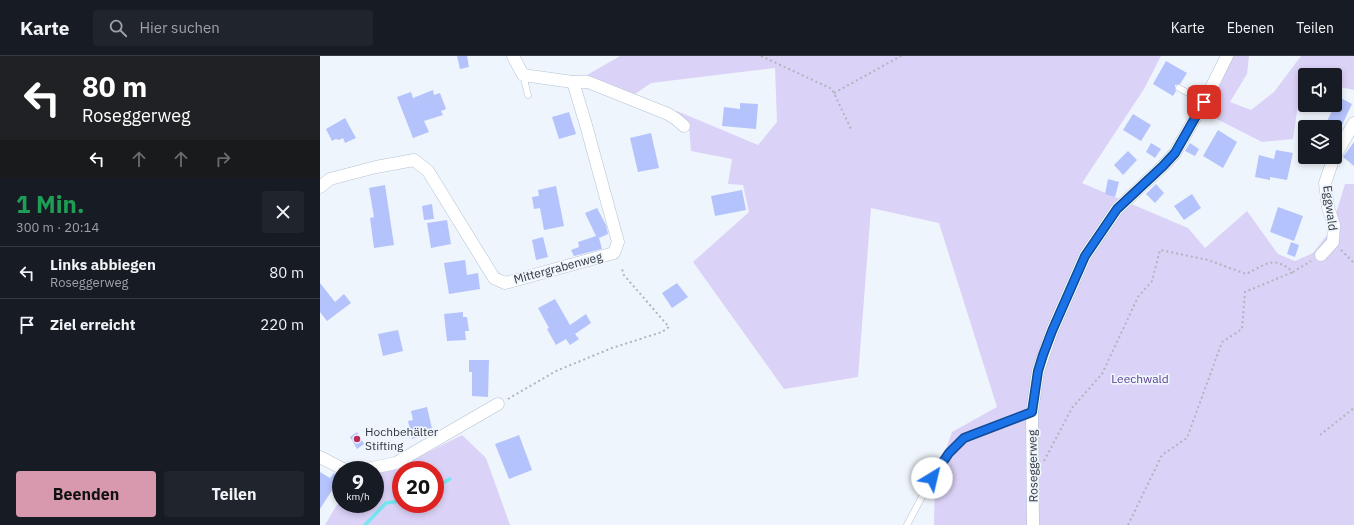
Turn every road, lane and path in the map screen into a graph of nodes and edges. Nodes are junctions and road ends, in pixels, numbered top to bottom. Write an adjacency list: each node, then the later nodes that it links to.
1 (513, 56): 5 (street)
2 (761, 56): 8 (path)
3 (901, 56): 8 (path)
4 (1227, 56): 10 (street, Roseggerweg)
5 (523, 75): 6 (street); 9 (lane)
6 (573, 82): 12 (street); 16 (street, Mittergrabenweg)
7 (1179, 88): 10 (lane)
8 (833, 93): 13 (path)
9 (528, 95)
10 (1204, 102): 24 (street, Roseggerweg)
11 (1354, 123): 14 (street, Eggwald)
12 (684, 126)
13 (852, 131)
14 (1342, 144)
15 (1332, 164): 17 (street, Eggwald)
16 (320, 187)
17 (1333, 242): 18 (street, Eggwald); 19 (path)
18 (1321, 255): 21 (path)
19 (1354, 263)
20 (622, 267): 22 (path)
21 (1293, 272): 29 (path); 32 (path)
22 (498, 404): 28 (street)
23 (1354, 408): 25 (path)
24 (1032, 412): 30 (lane); 31 (street, Roseggerweg)
25 (1320, 435)
26 (320, 457): 27 (street)
27 (332, 463)
28 (384, 465)
29 (1041, 466)
30 (907, 525)
31 (1033, 525)
32 (1128, 525)

